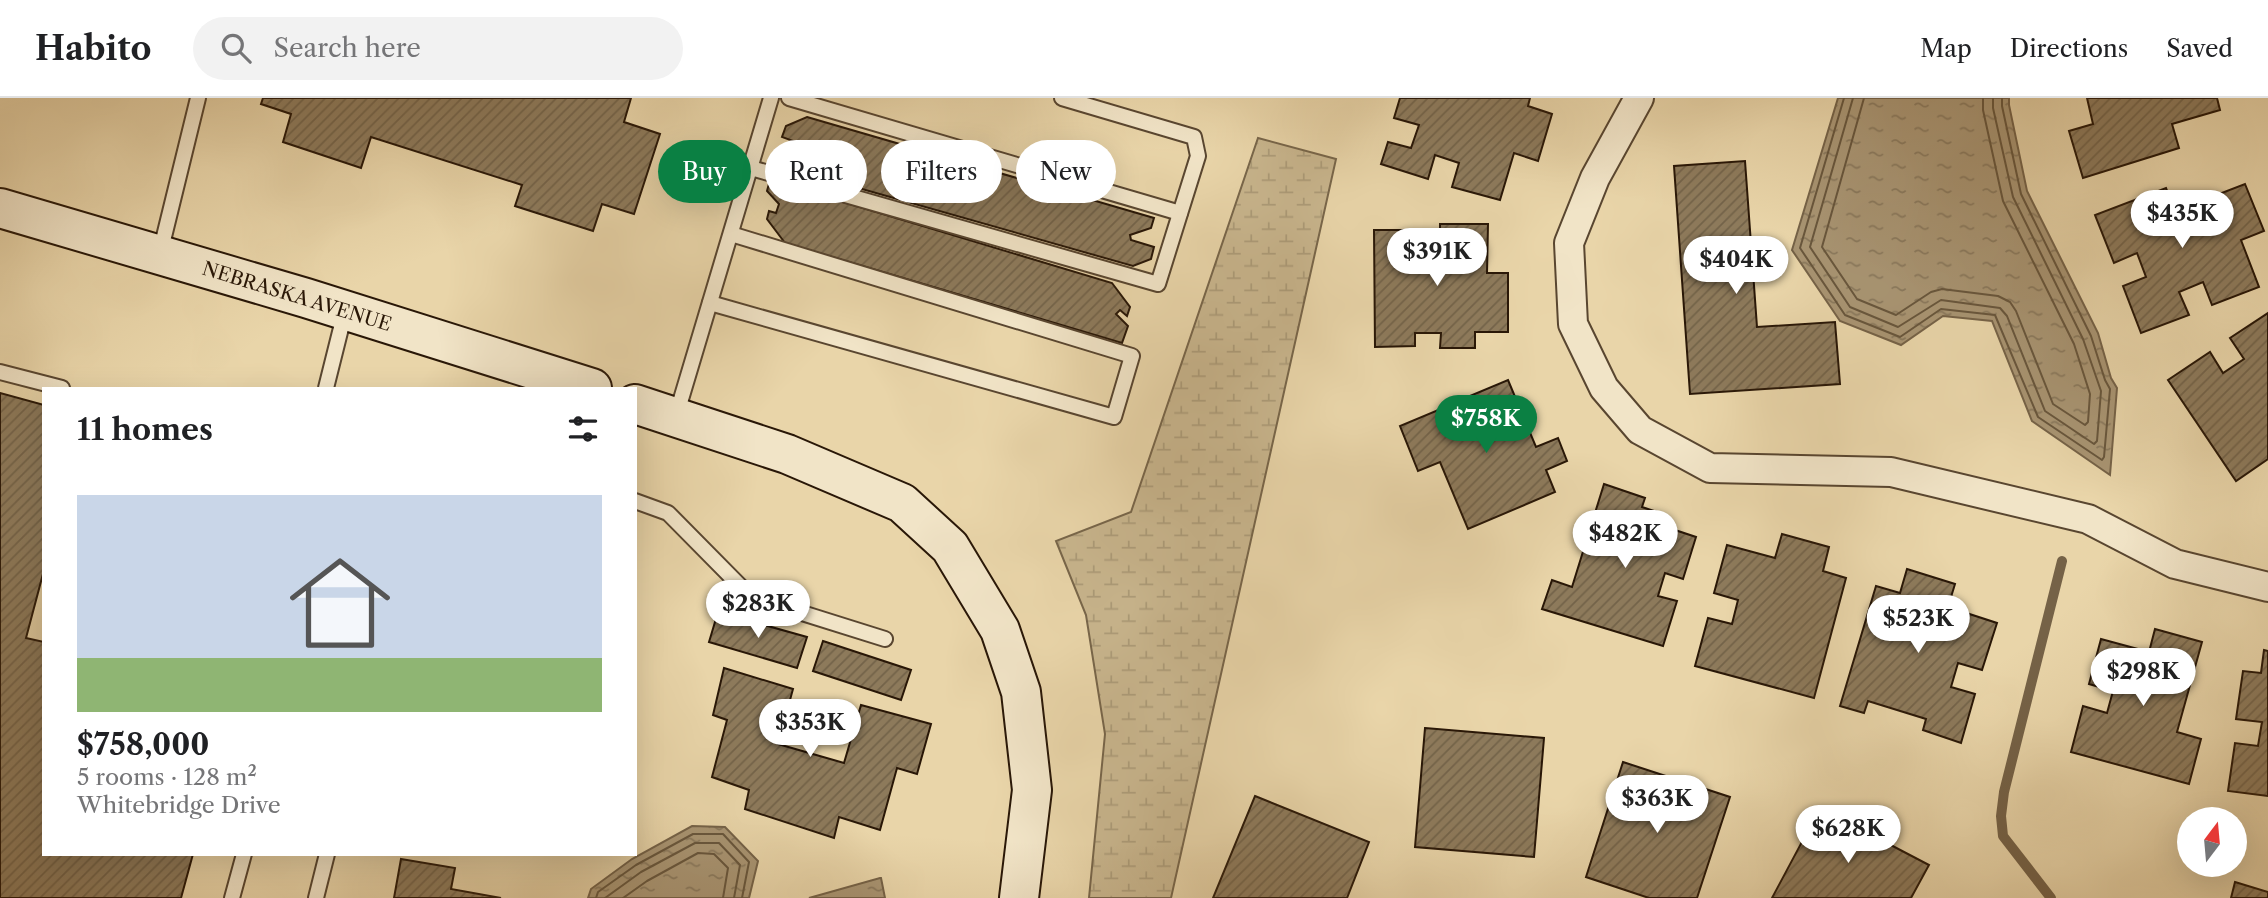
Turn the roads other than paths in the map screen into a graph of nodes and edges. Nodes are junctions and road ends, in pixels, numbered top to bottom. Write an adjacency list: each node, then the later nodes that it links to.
1 (198, 98): 11 (lane)
2 (771, 98): 6 (lane)
3 (789, 98): 9 (lane)
4 (1062, 98): 9 (lane)
5 (1639, 98): 21 (street)
6 (751, 168): 9 (lane)
7 (740, 203): 10 (lane)
8 (0, 208): 11 (street, NEBRASKA AVENUE)
9 (1180, 214)
10 (731, 234): 12 (lane); 12 (lane)
11 (159, 254): 13 (street, NEBRASKA AVENUE)
12 (710, 303): 19 (lane)
13 (345, 310): 16 (lane); 17 (street, NEBRASKA AVENUE)
14 (0, 372): 15 (lane)
15 (58, 387)
16 (326, 387)
17 (589, 387)
18 (637, 405): 19 (street)
19 (676, 418): 27 (street)
20 (637, 502): 22 (lane)
21 (2268, 587)
22 (885, 639)
23 (243, 856): 25 (lane)
24 (326, 856): 26 (lane)
25 (232, 898)
26 (316, 898)
27 (1019, 898)

